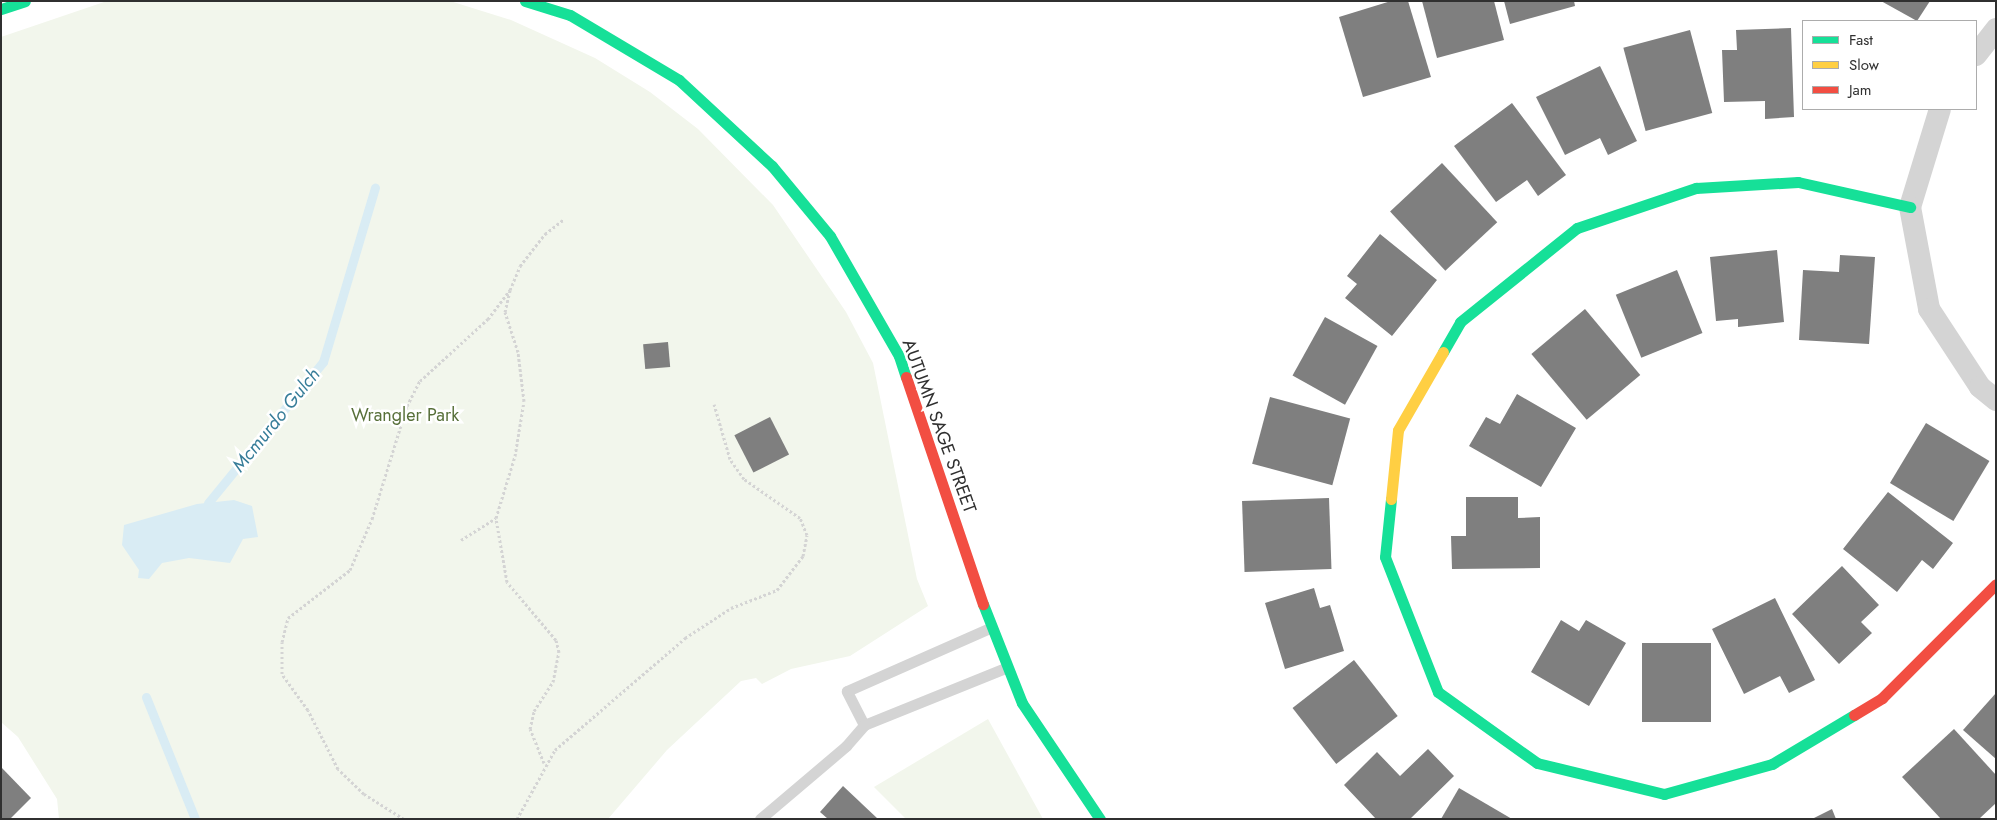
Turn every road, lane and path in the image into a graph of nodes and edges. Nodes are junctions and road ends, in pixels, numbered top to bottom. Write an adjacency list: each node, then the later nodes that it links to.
1 (25, 1): 3 (street)
2 (525, 1): 15 (street, AUTUMN SAGE STREET)
3 (1, 9)
4 (1996, 28): 5 (street)
5 (1977, 53)
6 (1940, 110): 7 (street)
7 (1910, 207): 10 (street); 14 (street)
8 (564, 219): 9 (path)
9 (510, 290): 12 (path); 19 (path)
10 (1996, 400)
11 (714, 404): 18 (path)
12 (496, 518): 13 (path); 18 (path)
13 (461, 540)
14 (1996, 584)
15 (990, 628): 16 (street, AUTUMN SAGE STREET); 17 (lane)
16 (1005, 668): 17 (lane); 22 (street, AUTUMN SAGE STREET)
17 (864, 725): 21 (lane)
18 (544, 763): 20 (path)
19 (404, 819)
20 (517, 819)
21 (760, 819)
22 (1100, 819)

